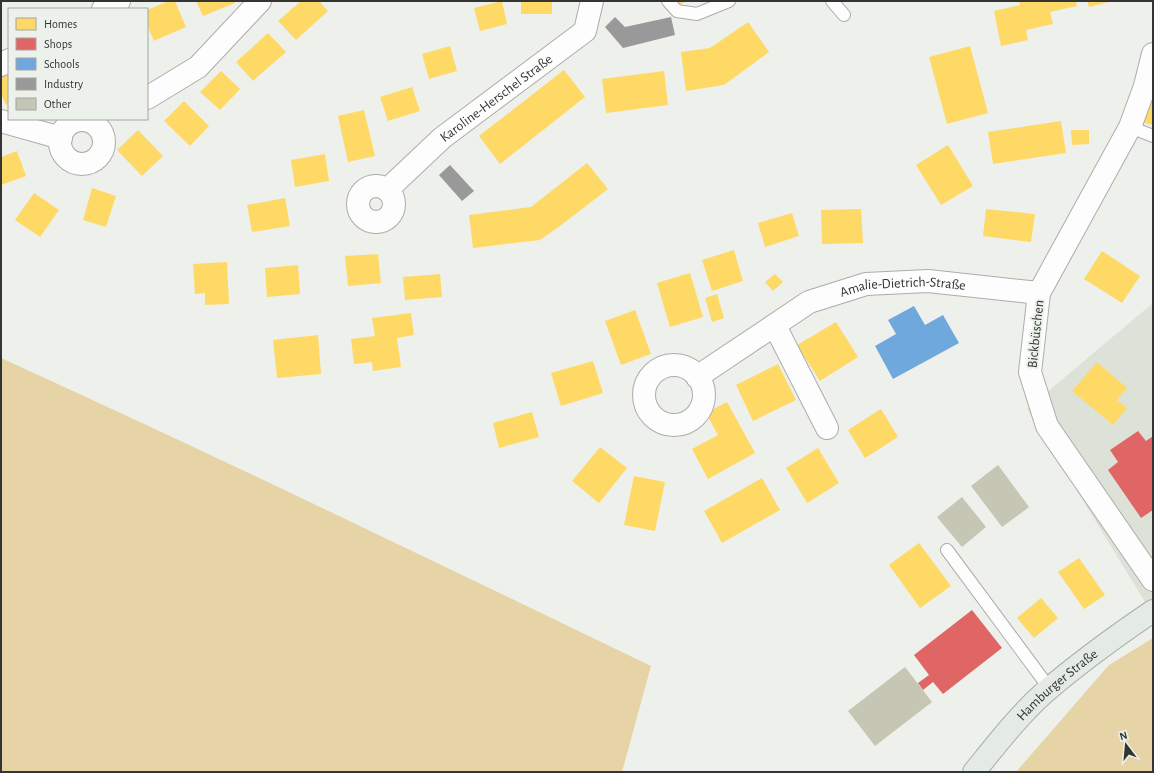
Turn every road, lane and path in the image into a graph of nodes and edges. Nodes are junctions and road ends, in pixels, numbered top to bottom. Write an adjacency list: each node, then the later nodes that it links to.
1 (119, 1): 7 (street)
2 (260, 1): 10 (street)
3 (592, 1): 16 (street, Karoline-Herschel Straße)
4 (668, 1): 5 (lane)
5 (729, 1)
6 (832, 1): 8 (lane)
7 (105, 8)
8 (844, 15)
9 (1153, 54): 13 (street, Bickbüschen)
10 (148, 97)
11 (1, 121): 15 (street)
12 (106, 124): 15 (street); 15 (street)
13 (1130, 127): 14 (lane); 17 (street, Bickbüschen)
14 (1153, 136)
15 (61, 138)
16 (387, 190)
17 (1039, 293): 18 (street, Amalie-Dietrich-Straße); 22 (street, Bickbüschen)
18 (775, 326): 19 (street, Amalie-Dietrich-Straße); 20 (street)
19 (698, 377)
20 (827, 428)
21 (947, 550): 24 (lane)
22 (1153, 580)
23 (1153, 611): 24 (main road, Hamburger Straße)
24 (1050, 689): 25 (main road, Hamburger Straße)
25 (974, 772)

